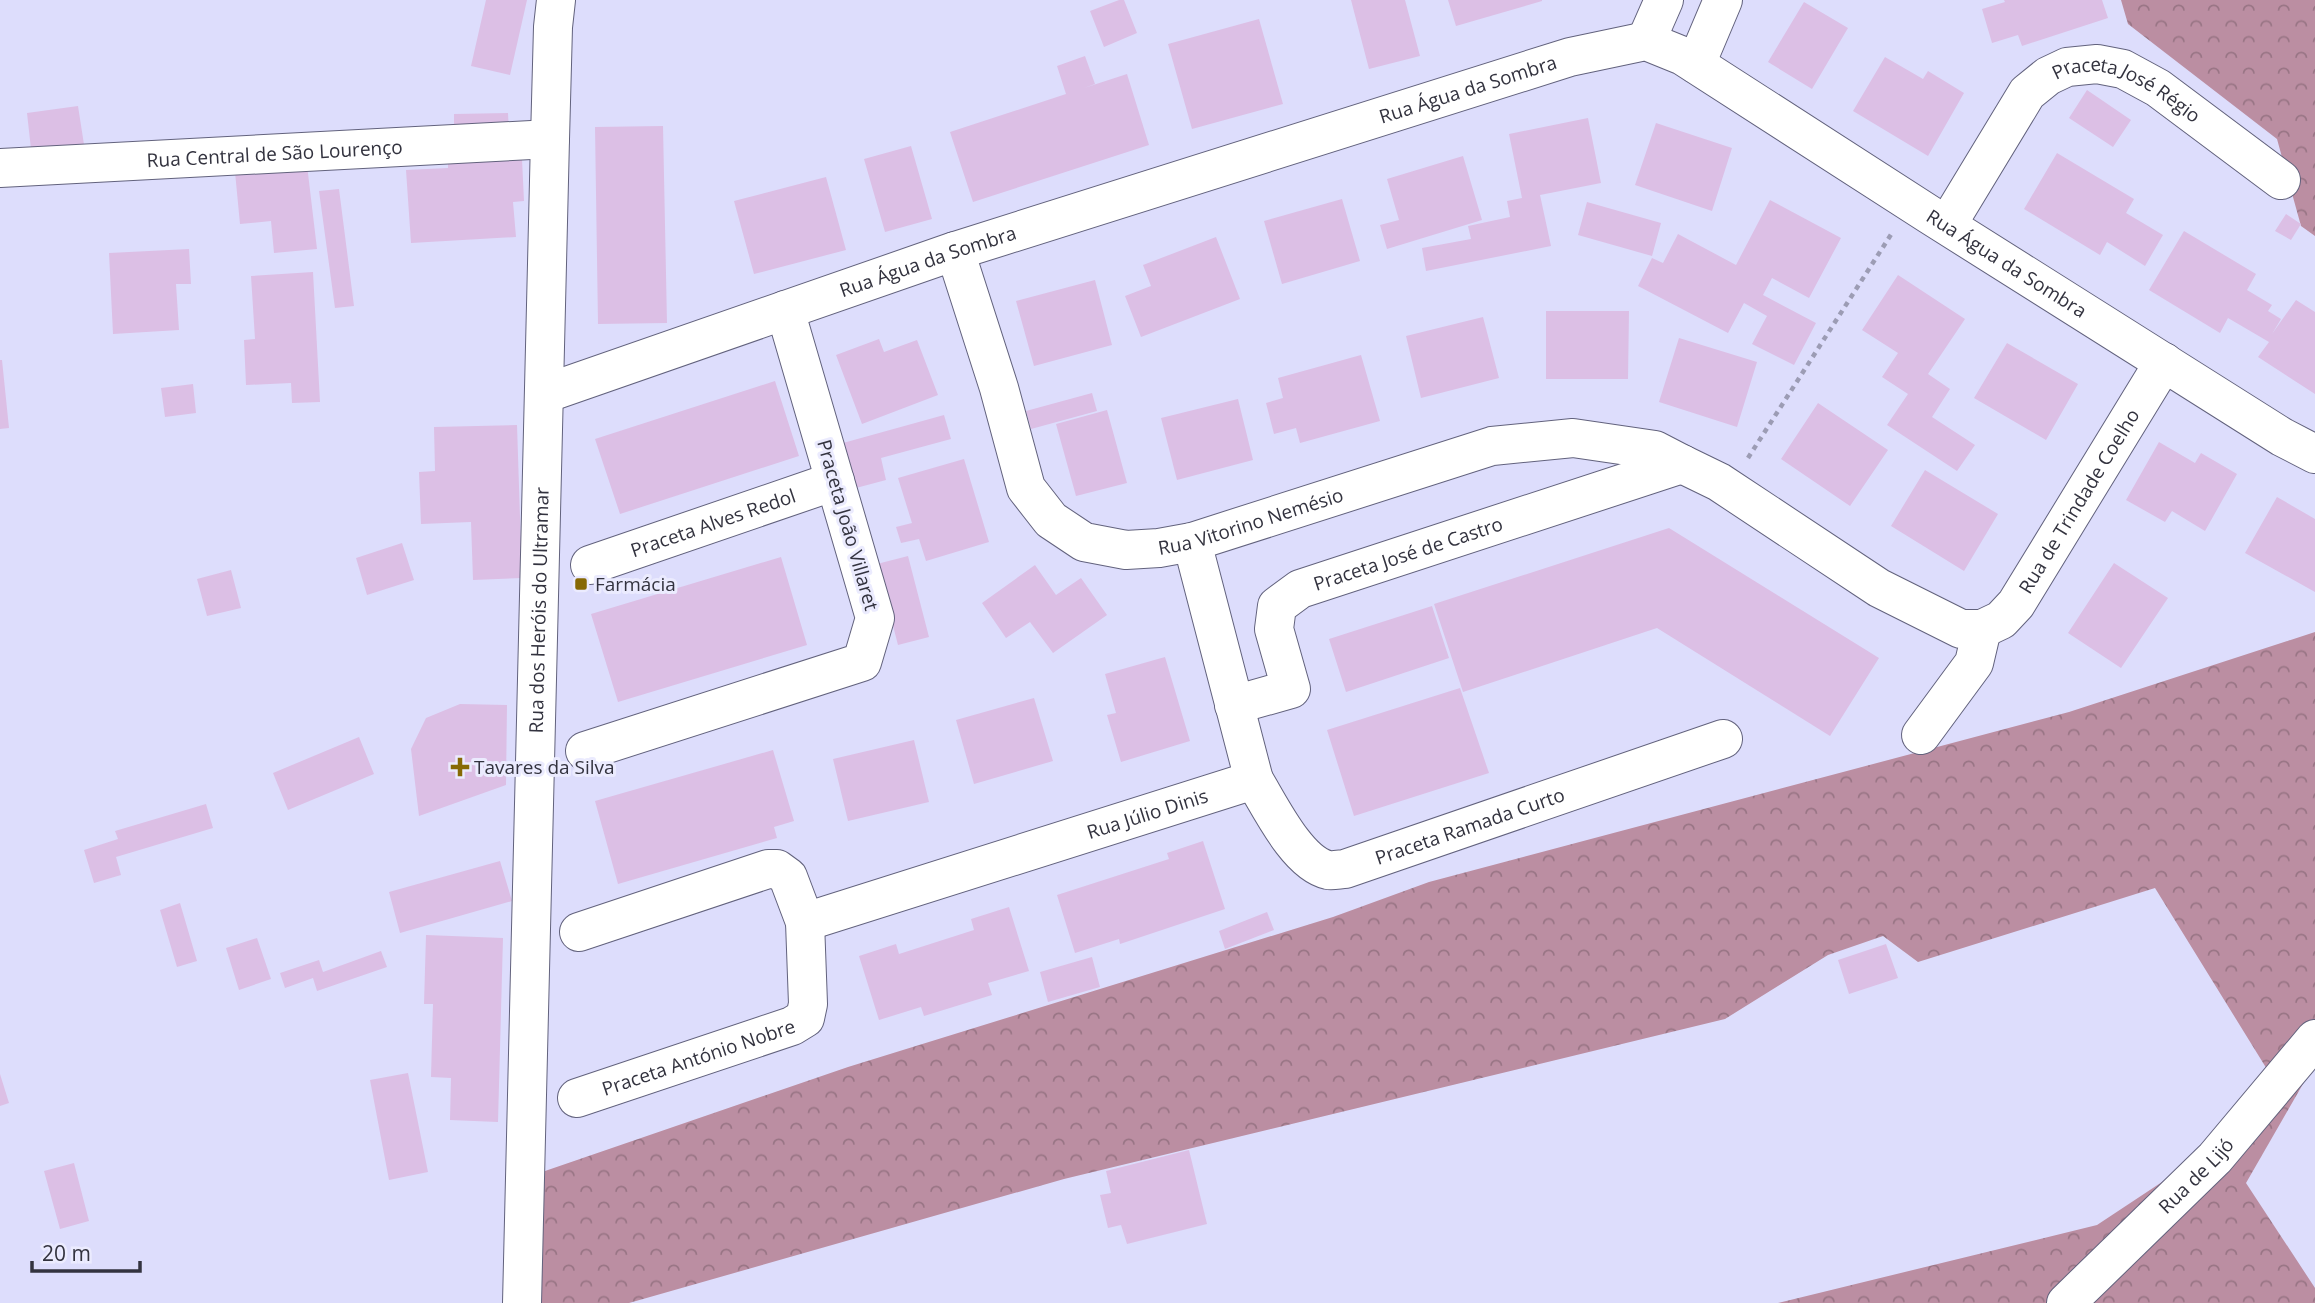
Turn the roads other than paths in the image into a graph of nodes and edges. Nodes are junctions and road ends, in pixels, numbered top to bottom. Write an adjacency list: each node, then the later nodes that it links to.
1 (556, 0): 6 (street, Rua dos Heróis do Ultramar)
2 (1664, 0): 4 (street)
3 (1723, 0): 5 (street)
4 (1646, 41): 5 (street, Rua Água da Sombra); 10 (street, Rua Água da Sombra)
5 (1696, 64): 9 (street, Rua Água da Sombra)
6 (550, 139): 7 (street, Rua Central de São Lourenço); 13 (street, Rua dos Heróis do Ultramar)
7 (0, 168)
8 (2281, 180): 9 (street, Praceta José Régio)
9 (1947, 225): 12 (street, Rua Água da Sombra)
10 (955, 251): 11 (street, Rua Água da Sombra); 17 (street, Rua Vitorino Nemésio)
11 (785, 310): 13 (street, Rua Água da Sombra); 16 (street, Praceta João Villaret)
12 (2164, 362): 14 (street, Rua Água da Sombra); 19 (street, Rua de Trindade Coelho)
13 (544, 394): 29 (street, Rua dos Heróis do Ultramar)
14 (2315, 454)
15 (1682, 464): 17 (street, Rua Vitorino Nemésio); 19 (street, Rua Vitorino Nemésio); 20 (street, Praceta José de Castro)
16 (835, 481): 18 (street, Praceta Alves Redol); 23 (street, Praceta João Villaret)
17 (1192, 542): 20 (street)
18 (590, 565)
19 (1982, 629): 21 (street)
20 (1234, 705): 24 (street)
21 (1921, 735)
22 (1723, 739): 24 (street, Praceta Ramada Curto)
23 (584, 751)
24 (1254, 780): 25 (street, Rua Júlio Dinis)
25 (805, 922): 26 (street, Praceta António Nobre); 28 (street, Praceta António Nobre)
26 (579, 932)
27 (2315, 1039): 30 (street, Rua de Lijó)
28 (578, 1098)
29 (522, 1303)
30 (2066, 1303)

